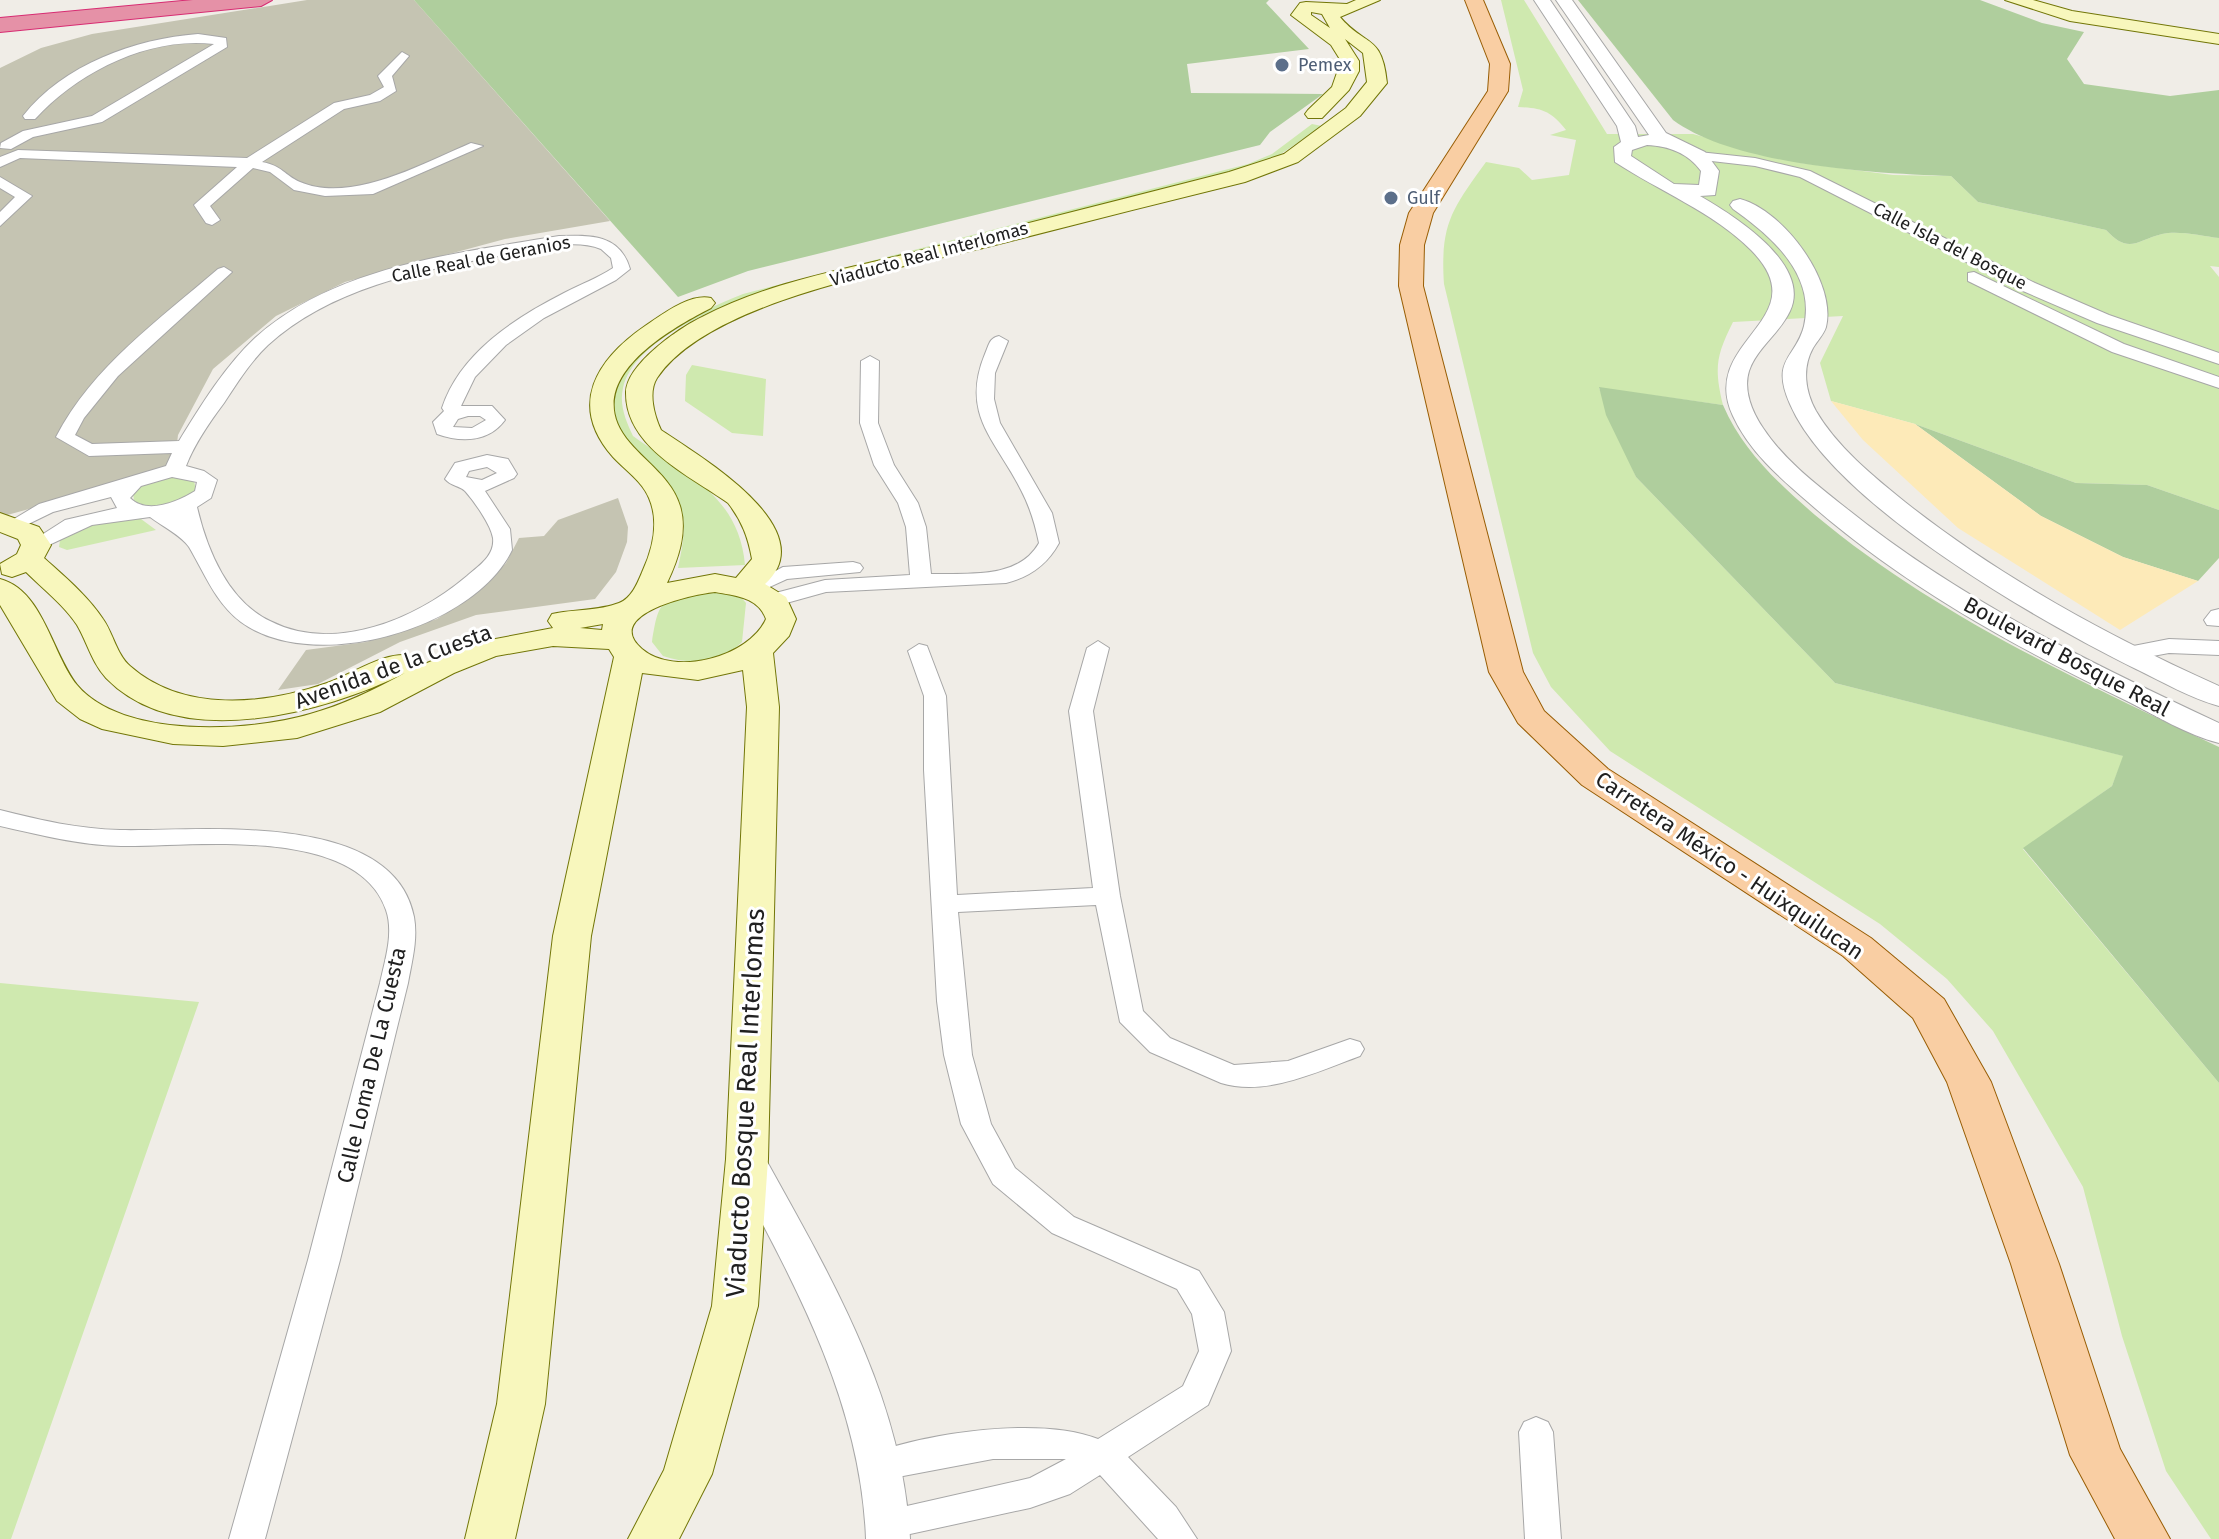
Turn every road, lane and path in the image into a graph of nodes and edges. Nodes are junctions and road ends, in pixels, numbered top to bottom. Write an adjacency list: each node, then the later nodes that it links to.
1 (204, 0): 11 (highway)
2 (261, 0): 12 (highway)
3 (1371, 0): 10 (main road)
4 (1474, 0): 73 (main road, Carretera México - Huixquilucan)
5 (1542, 0): 18 (street)
6 (1564, 0): 17 (street)
7 (2014, 0): 14 (main road)
8 (2053, 0): 13 (main road)
9 (1300, 3): 10 (main road); 50 (main road, Viaducto Real Interlomas)
10 (1339, 10): 49 (main road, Viaducto Real Interlomas)
11 (0, 19)
12 (0, 25)
13 (2219, 29)
14 (2219, 39)
15 (402, 56): 23 (street)
16 (30, 116): 20 (street)
17 (1667, 141): 18 (street); 21 (street)
18 (1631, 144): 26 (street)
19 (476, 146): 23 (street)
20 (8, 149): 22 (street); 23 (street)
21 (1699, 156): 25 (street); 31 (street, Calle Isla del Bosque)
22 (0, 163)
23 (250, 163): 27 (street)
24 (0, 182): 28 (street)
25 (1711, 183): 26 (street); 34 (street, Calle Isla del Bosque); 56 (street, Boulevard Bosque Real)
26 (1678, 192): 58 (street, Boulevard Bosque Real)
27 (212, 220)
28 (0, 221)
29 (224, 272): 37 (street)
30 (999, 341): 47 (street)
31 (2198, 352): 32 (street, Calle Isla del Bosque); 34 (street)
32 (2219, 359)
33 (870, 361): 47 (street)
34 (2177, 369): 35 (street, Calle Isla del Bosque)
35 (2219, 383)
36 (458, 412): 37 (street, Calle Real de Geranios)
37 (183, 447): 38 (street, Calle Real de Geranios)
38 (174, 471): 39 (street); 41 (street)
39 (128, 486): 42 (street); 43 (street)
40 (473, 486): 44 (street)
41 (186, 505): 42 (street); 44 (street)
42 (148, 512): 44 (street); 45 (street)
43 (7, 523): 45 (main road, Avenida de la Cuesta)
44 (194, 540)
45 (32, 552): 46 (main road); 50 (main road, Avenida de la Cuesta)
46 (0, 573)
47 (921, 574): 49 (street)
48 (0, 588): 53 (main road, Avenida de la Cuesta)
49 (756, 593): 50 (main road, Avenida de la Cuesta); 55 (main road)
50 (636, 606): 53 (main road)
51 (2214, 632): 56 (street)
52 (1098, 648): 60 (street)
53 (625, 649): 55 (main road, Avenida de la Cuesta); 69 (main road)
54 (919, 651): 61 (street)
55 (757, 653): 63 (main road, Viaducto Bosque Real Interlomas)
56 (2126, 654): 57 (street, Boulevard Bosque Real)
57 (2219, 697)
58 (2219, 734)
59 (0, 818): 68 (street, Calle Loma De La Cuesta)
60 (1107, 896): 61 (street); 62 (street)
61 (948, 904): 65 (street)
62 (1350, 1049)
63 (747, 1159): 66 (street); 70 (main road, Viaducto Bosque Real Interlomas)
64 (1536, 1432): 72 (street)
65 (1100, 1455): 66 (street); 67 (street); 71 (street)
66 (882, 1465): 67 (street)
67 (889, 1532)
68 (247, 1539)
69 (490, 1539)
70 (653, 1539)
71 (1179, 1539)
72 (1543, 1539)
73 (2143, 1539)

